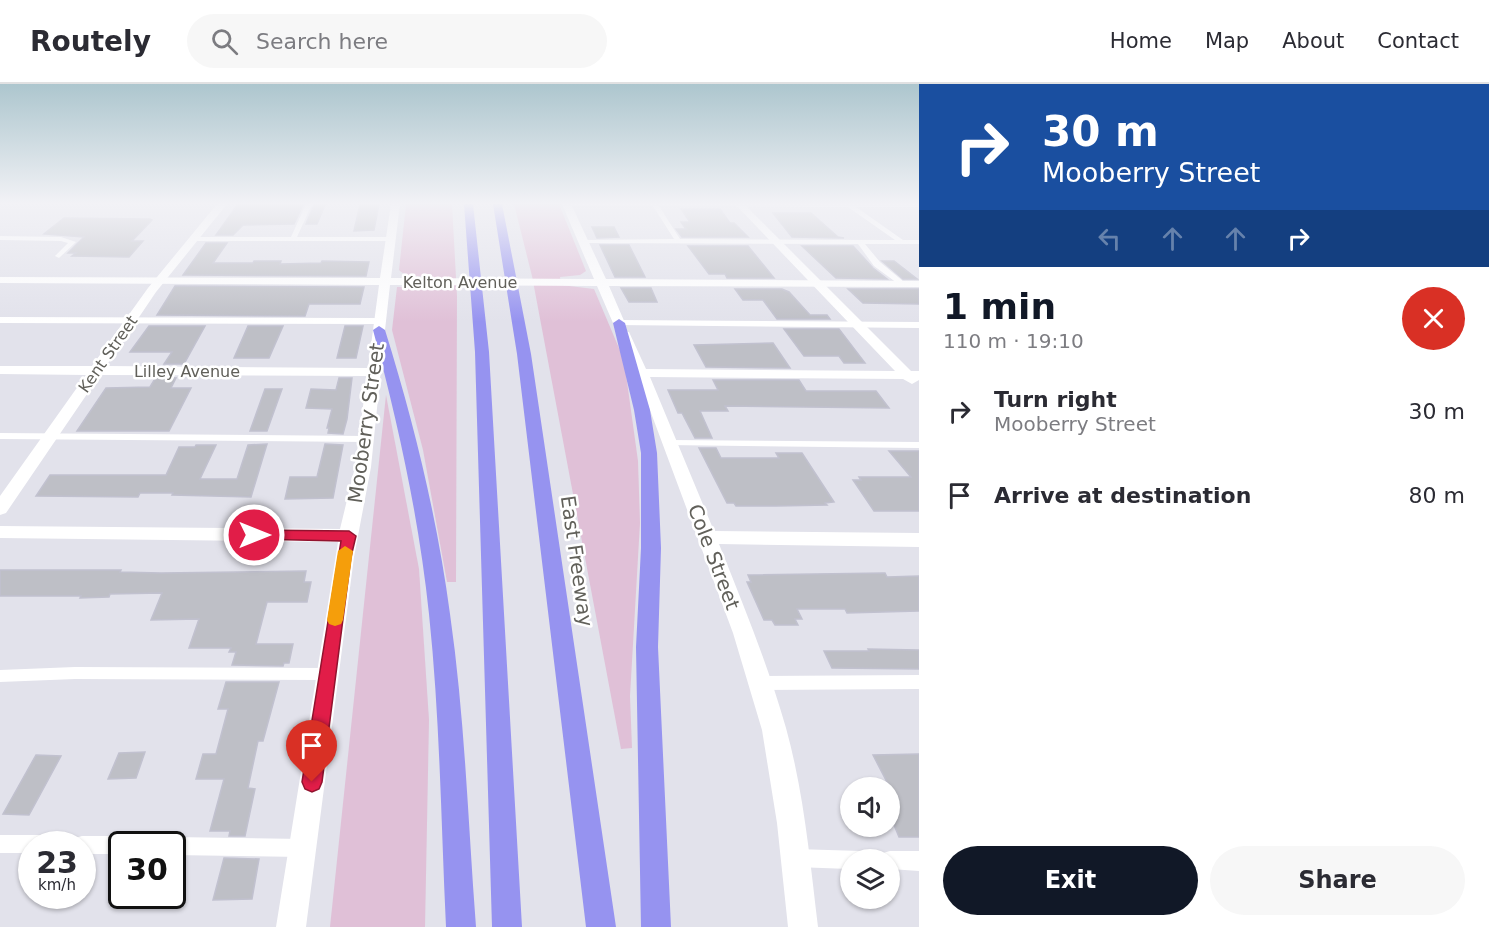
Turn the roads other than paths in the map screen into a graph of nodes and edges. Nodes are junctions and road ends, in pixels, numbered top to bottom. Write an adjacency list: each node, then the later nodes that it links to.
1 (72, 243): 9 (lane)
2 (190, 243): 11 (street, Kent Street)
3 (390, 243): 12 (street, Mooberry Street)
4 (472, 243): 53 (highway)
5 (504, 243): 54 (highway, East Freeway)
6 (584, 243): 13 (street, Cole Street)
7 (778, 243): 14 (street)
8 (861, 243): 15 (lane)
9 (59, 256)
10 (0, 280): 11 (street, Kelton Avenue)
11 (160, 281): 12 (street, Kelton Avenue); 18 (street, Kent Street)
12 (386, 282): 13 (street, Kelton Avenue); 22 (street, Mooberry Street)
13 (600, 282): 14 (street, Kelton Avenue); 19 (street, Cole Street)
14 (818, 283): 15 (street, Kelton Avenue); 20 (street)
15 (901, 284): 16 (street, Kelton Avenue)
16 (919, 284)
17 (0, 320): 18 (lane)
18 (132, 321): 22 (lane); 24 (street, Kent Street)
19 (619, 323): 20 (lane); 26 (street, Cole Street); 55 (highway)
20 (858, 325): 21 (lane); 27 (street)
21 (919, 325)
22 (380, 326): 25 (street, Mooberry Street); 52 (highway)
23 (0, 370): 24 (street, Lilley Avenue)
24 (96, 371): 25 (street, Lilley Avenue); 30 (street, Kent Street)
25 (373, 372): 31 (street, Mooberry Street)
26 (643, 374): 27 (street); 32 (street, Cole Street)
27 (913, 375): 28 (street)
28 (919, 387)
29 (0, 436): 30 (lane)
30 (50, 436): 31 (lane); 34 (street, Kent Street)
31 (366, 439): 36 (street, Mooberry Street)
32 (670, 443): 33 (lane); 37 (street, Cole Street)
33 (919, 445)
34 (0, 509)
35 (0, 532): 36 (street)
36 (349, 536): 39 (street, Mooberry Street)
37 (706, 537): 38 (street); 41 (street, Cole Street)
38 (919, 540)
39 (327, 674): 40 (lane); 46 (street, Mooberry Street)
40 (0, 676)
41 (759, 682): 42 (lane); 47 (street, Cole Street)
42 (919, 682)
43 (0, 844): 44 (lane)
44 (18, 844)
45 (186, 846): 46 (lane)
46 (303, 848): 51 (street, Mooberry Street)
47 (795, 858): 48 (lane); 56 (street, Cole Street)
48 (840, 859)
49 (900, 860): 50 (lane)
50 (919, 861)
51 (291, 927)
52 (461, 927)
53 (507, 927)
54 (601, 927)
55 (656, 927)
56 (803, 927)

